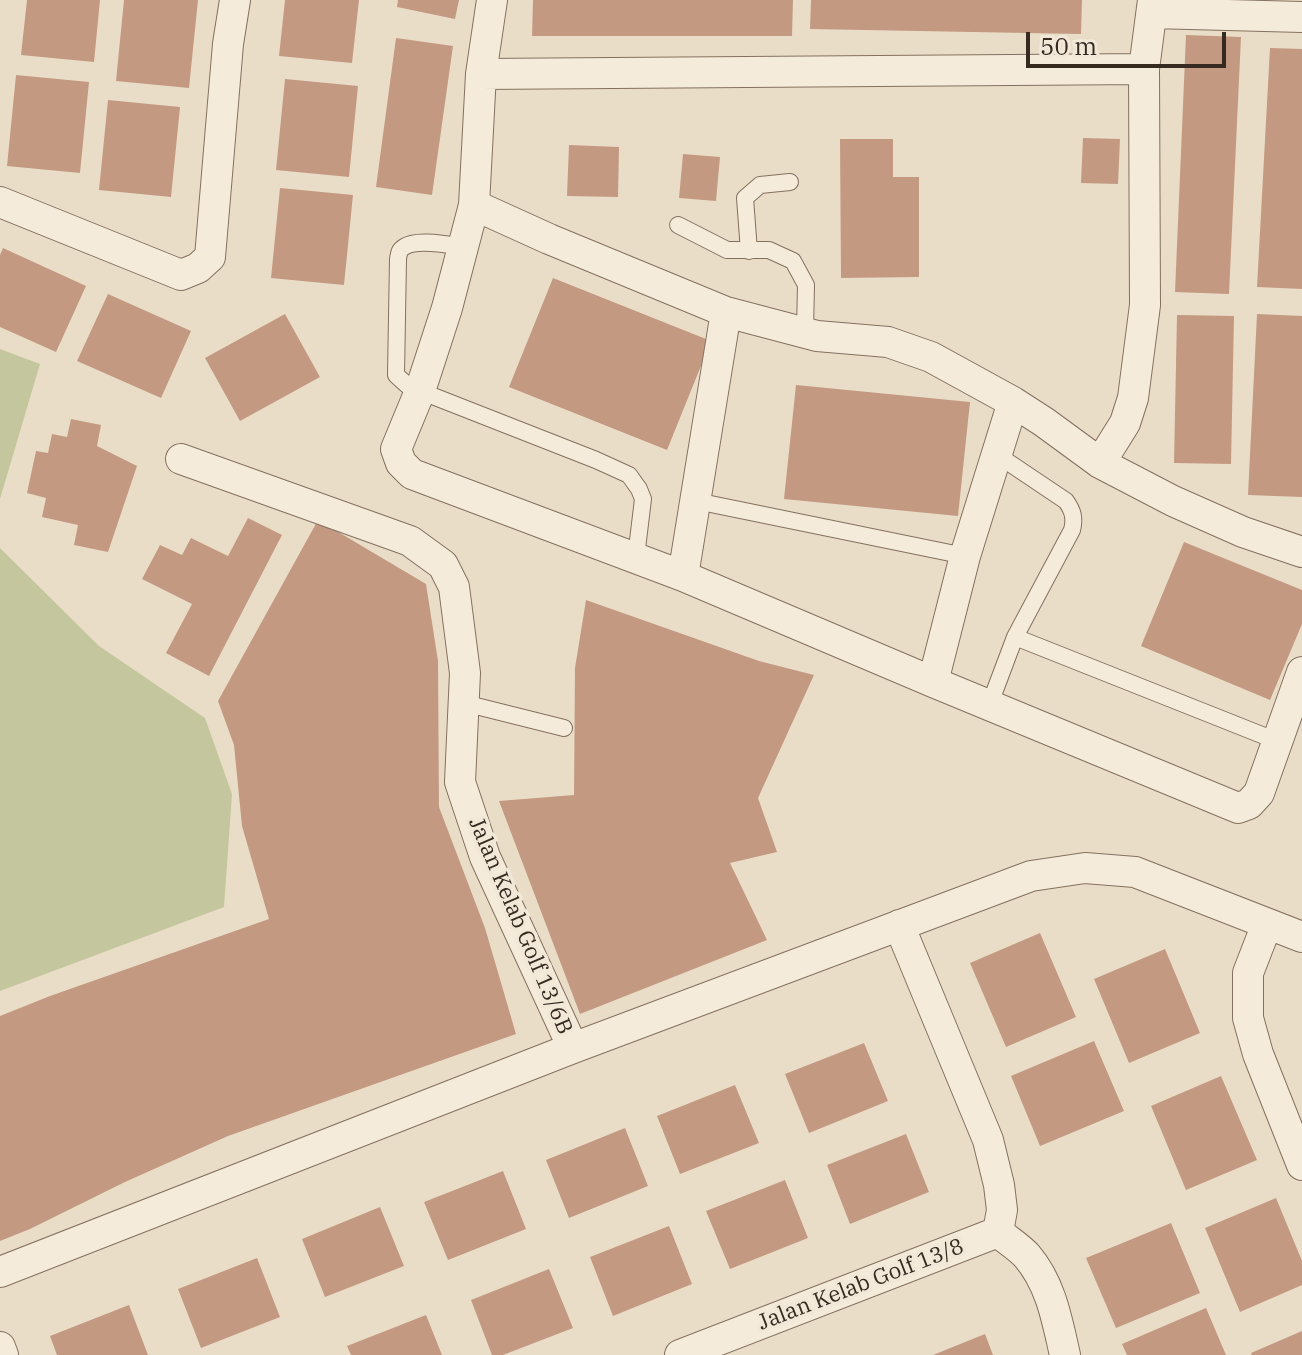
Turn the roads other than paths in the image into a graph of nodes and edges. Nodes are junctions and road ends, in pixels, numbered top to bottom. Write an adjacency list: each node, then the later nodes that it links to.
1 (235, 0): 8 (street)
2 (492, 0): 6 (street)
3 (1152, 6): 4 (street); 5 (street)
4 (1302, 17)
5 (1144, 69): 6 (street); 19 (street)
6 (481, 74): 9 (street)
7 (790, 182): 12 (lane)
8 (0, 202)
9 (474, 205): 11 (street); 13 (street)
10 (678, 225): 12 (lane)
11 (464, 247): 15 (street); 15 (lane)
12 (749, 251): 14 (lane)
13 (726, 312): 14 (street); 20 (street)
14 (805, 331): 16 (street)
15 (420, 391): 23 (lane); 23 (street)
16 (1013, 402): 17 (street); 19 (street)
17 (996, 454): 22 (street); 25 (lane)
18 (181, 459): 28 (street, Jalan Kelab Golf 13/6B)
19 (1100, 463): 21 (street)
20 (696, 501): 22 (lane); 24 (street)
21 (1302, 552)
22 (965, 556): 27 (street)
23 (636, 557): 24 (street)
24 (683, 576): 27 (street)
25 (1015, 637): 29 (lane); 31 (lane)
26 (1302, 672): 31 (street)
27 (933, 682): 29 (street)
28 (464, 703): 30 (lane); 35 (street, Jalan Kelab Golf 13/6B)
29 (989, 706): 31 (street)
30 (564, 728)
31 (1277, 741)
32 (1267, 924): 33 (street); 34 (street); 36 (street)
33 (899, 925): 35 (street); 37 (street)
34 (1302, 937)
35 (573, 1048): 38 (street)
36 (1302, 1165)
37 (998, 1232): 41 (street, Jalan Kelab Golf 13/8); 42 (street)
38 (0, 1272)
39 (0, 1347): 40 (street)
40 (3, 1355)
41 (680, 1355)
42 (1065, 1355)

